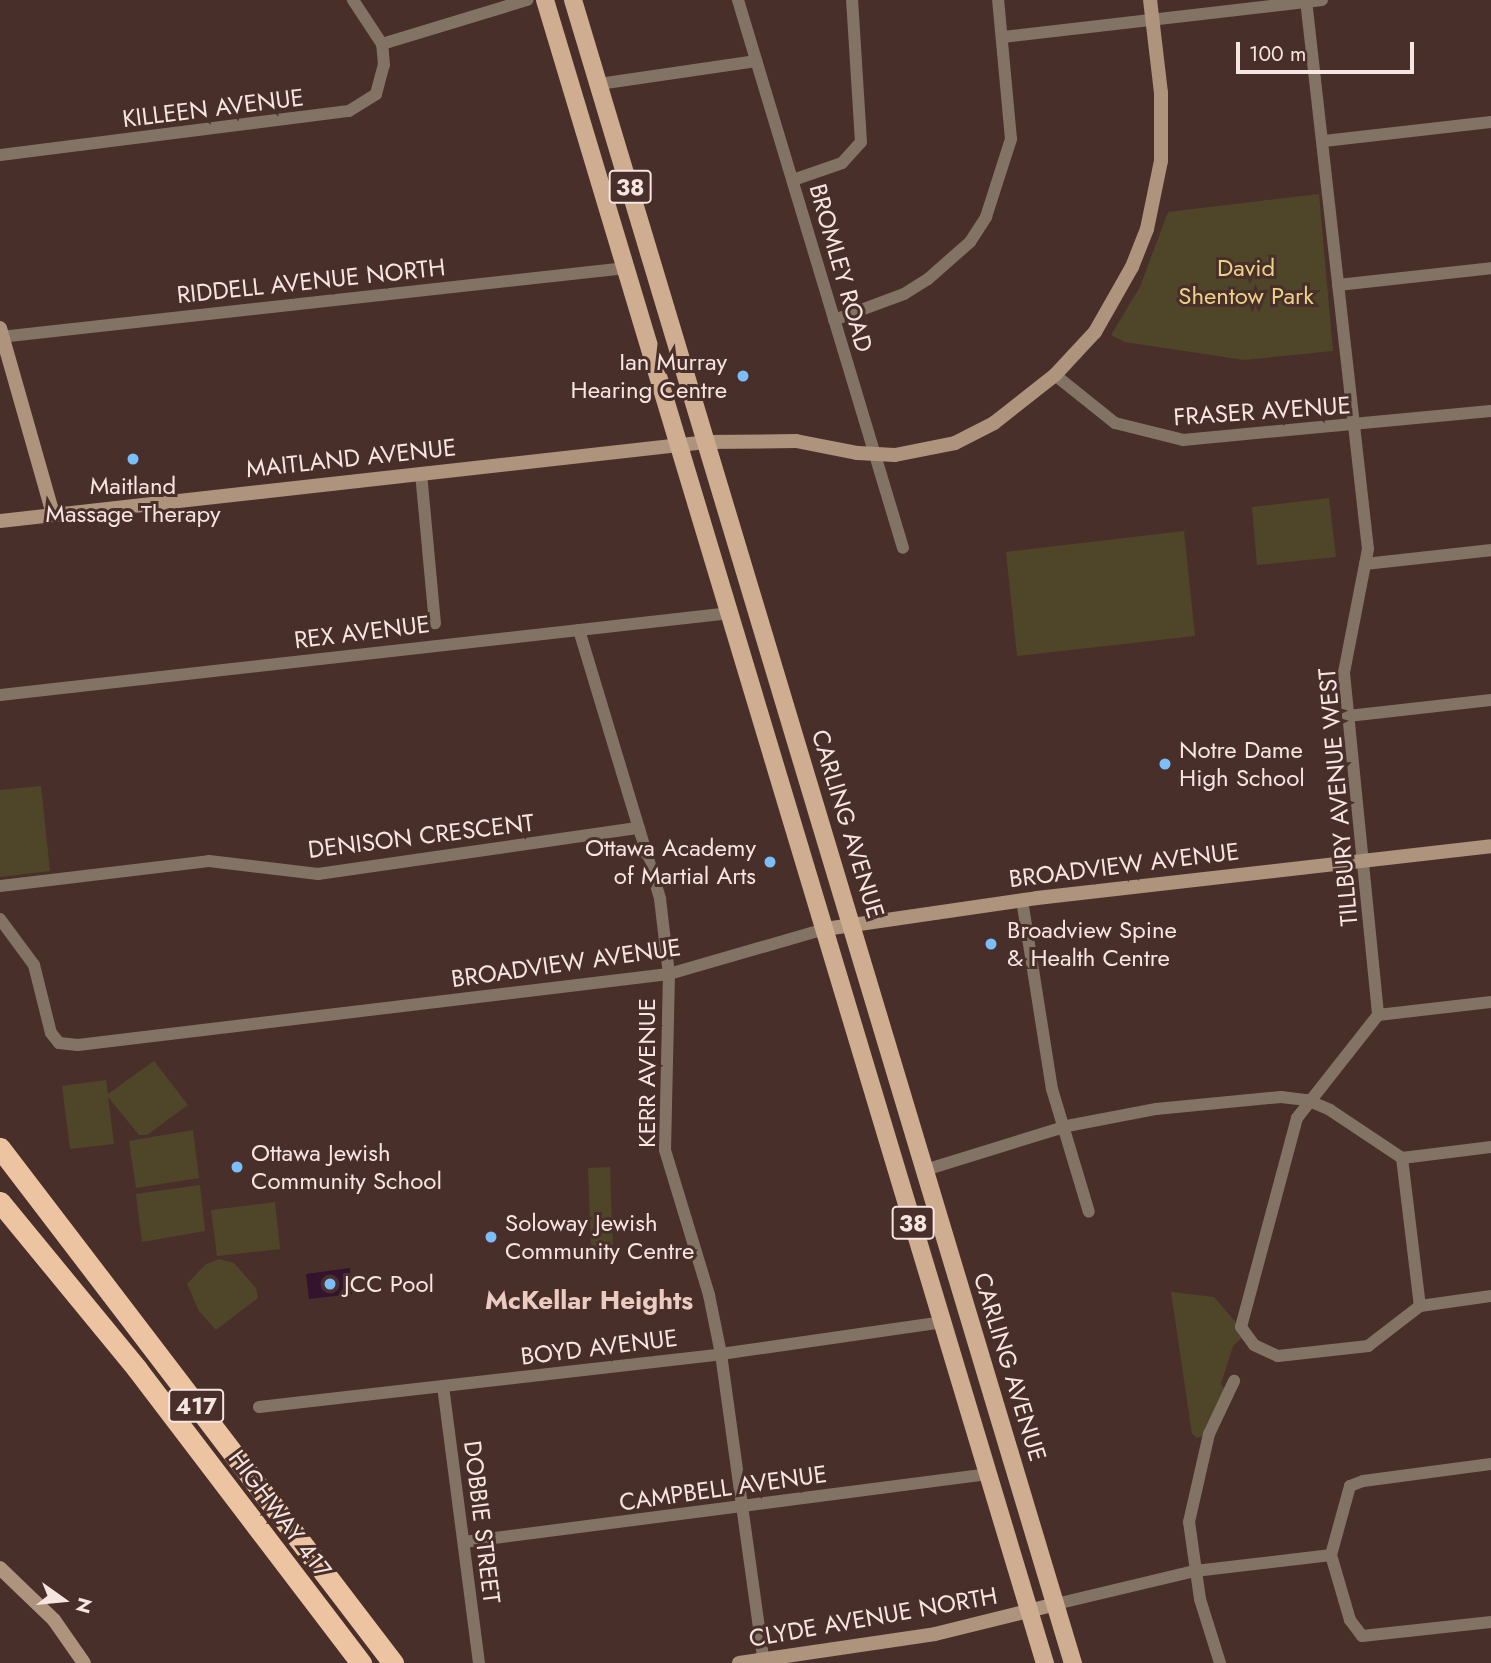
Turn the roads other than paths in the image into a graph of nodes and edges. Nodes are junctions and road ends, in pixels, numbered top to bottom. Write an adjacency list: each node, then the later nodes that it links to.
1 (353, 0): 13 (street)
2 (527, 0): 13 (street)
3 (545, 0): 20 (main road, 38)
4 (573, 0): 15 (main road, CARLING AVENUE / 38)
5 (738, 0): 14 (street, BROMLEY ROAD)
6 (852, 0): 19 (street)
7 (998, 0): 12 (street)
8 (1150, 0): 11 (street, MAITLAND AVENUE)
9 (1322, 0): 10 (street)
10 (1306, 1): 11 (street); 17 (street, TILLBURY AVENUE WEST)
11 (1152, 20): 12 (street); 25 (street, MAITLAND AVENUE)
12 (1003, 37): 23 (street)
13 (382, 44): 18 (street, KILLEEN AVENUE)
14 (756, 61): 15 (street); 19 (street, BROMLEY ROAD)
15 (599, 84): 28 (main road, CARLING AVENUE / 38)
16 (1491, 122): 17 (street)
17 (1324, 141): 22 (street, TILLBURY AVENUE WEST)
18 (0, 155)
19 (793, 180): 23 (street, BROMLEY ROAD)
20 (626, 268): 24 (street, RIDDELL AVENUE NORTH); 29 (main road, 38)
21 (1491, 268): 22 (street)
22 (1338, 285): 27 (street, TILLBURY AVENUE WEST)
23 (834, 320): 30 (street, BROMLEY ROAD)
24 (1, 334): 32 (street)
25 (1055, 375): 27 (street, FRASER AVENUE); 30 (street, MAITLAND AVENUE)
26 (1491, 411): 27 (street, FRASER AVENUE)
27 (1355, 426): 36 (street, TILLBURY AVENUE WEST)
28 (706, 442): 29 (street, MAITLAND AVENUE); 30 (street, MAITLAND AVENUE); 49 (main road, CARLING AVENUE / 38)
29 (681, 445): 31 (street, MAITLAND AVENUE); 37 (main road, 38)
30 (873, 454): 34 (street, BROMLEY ROAD)
31 (421, 473): 32 (street, MAITLAND AVENUE); 38 (street)
32 (53, 514): 33 (street, MAITLAND AVENUE)
33 (0, 521)
34 (903, 548)
35 (1491, 550): 36 (street)
36 (1365, 564): 42 (street, TILLBURY AVENUE WEST)
37 (730, 613): 39 (street, REX AVENUE); 50 (main road, 38)
38 (435, 623)
39 (579, 630): 40 (street, REX AVENUE); 43 (street, KERR AVENUE)
40 (0, 695)
41 (1491, 700): 42 (street)
42 (1348, 716): 45 (street, TILLBURY AVENUE WEST)
43 (639, 828): 46 (street, DENISON CRESCENT); 51 (street, KERR AVENUE)
44 (1491, 846): 45 (street, BROADVIEW AVENUE)
45 (1363, 861): 47 (street, BROADVIEW AVENUE); 53 (street, TILLBURY AVENUE WEST)
46 (0, 886)
47 (1022, 900): 49 (street, BROADVIEW AVENUE); 55 (street)
48 (0, 919): 51 (street, BROADVIEW AVENUE)
49 (852, 922): 50 (street, BROADVIEW AVENUE); 59 (main road, CARLING AVENUE / 38)
50 (825, 929): 51 (street, BROADVIEW AVENUE); 64 (main road, 38)
51 (669, 975): 65 (street, KERR AVENUE)
52 (1491, 1002): 53 (street)
53 (1378, 1015): 54 (street)
54 (1307, 1100): 55 (street); 58 (street); 63 (street)
55 (1067, 1126): 59 (street); 61 (street)
56 (1491, 1147): 58 (street)
57 (0, 1148): 82 (highway, 417)
58 (1402, 1158): 63 (street)
59 (925, 1170): 76 (main road, CARLING AVENUE / 38)
60 (0, 1202): 81 (highway, HIGHWAY 417 / 417)
61 (1089, 1212)
62 (1491, 1296): 63 (street)
63 (1420, 1306)
64 (942, 1322): 65 (street, BOYD AVENUE); 70 (main road, 38)
65 (721, 1354): 67 (street, BOYD AVENUE); 71 (street, KERR AVENUE)
66 (1234, 1381): 75 (street)
67 (443, 1386): 68 (street, BOYD AVENUE); 72 (street, DOBBIE STREET)
68 (259, 1407)
69 (1491, 1464): 73 (street)
70 (988, 1474): 71 (street, CAMPBELL AVENUE); 77 (main road, 38)
71 (744, 1509): 72 (street, CAMPBELL AVENUE); 79 (street, KERR AVENUE)
72 (464, 1542): 83 (street, DOBBIE STREET)
73 (1331, 1555): 75 (street); 78 (street)
74 (0, 1568): 80 (street)
75 (1195, 1571): 76 (street); 87 (street)
76 (1056, 1604): 77 (street, CLYDE AVENUE NORTH); 86 (main road, CARLING AVENUE / 38)
77 (1029, 1612): 79 (street, CLYDE AVENUE NORTH); 85 (main road, 38)
78 (1491, 1622)
79 (763, 1661): 84 (street, CLYDE AVENUE NORTH)
80 (84, 1663)
81 (361, 1663)
82 (393, 1663)
83 (479, 1663)
84 (739, 1663)
85 (1045, 1663)
86 (1073, 1663)
87 (1220, 1663)

